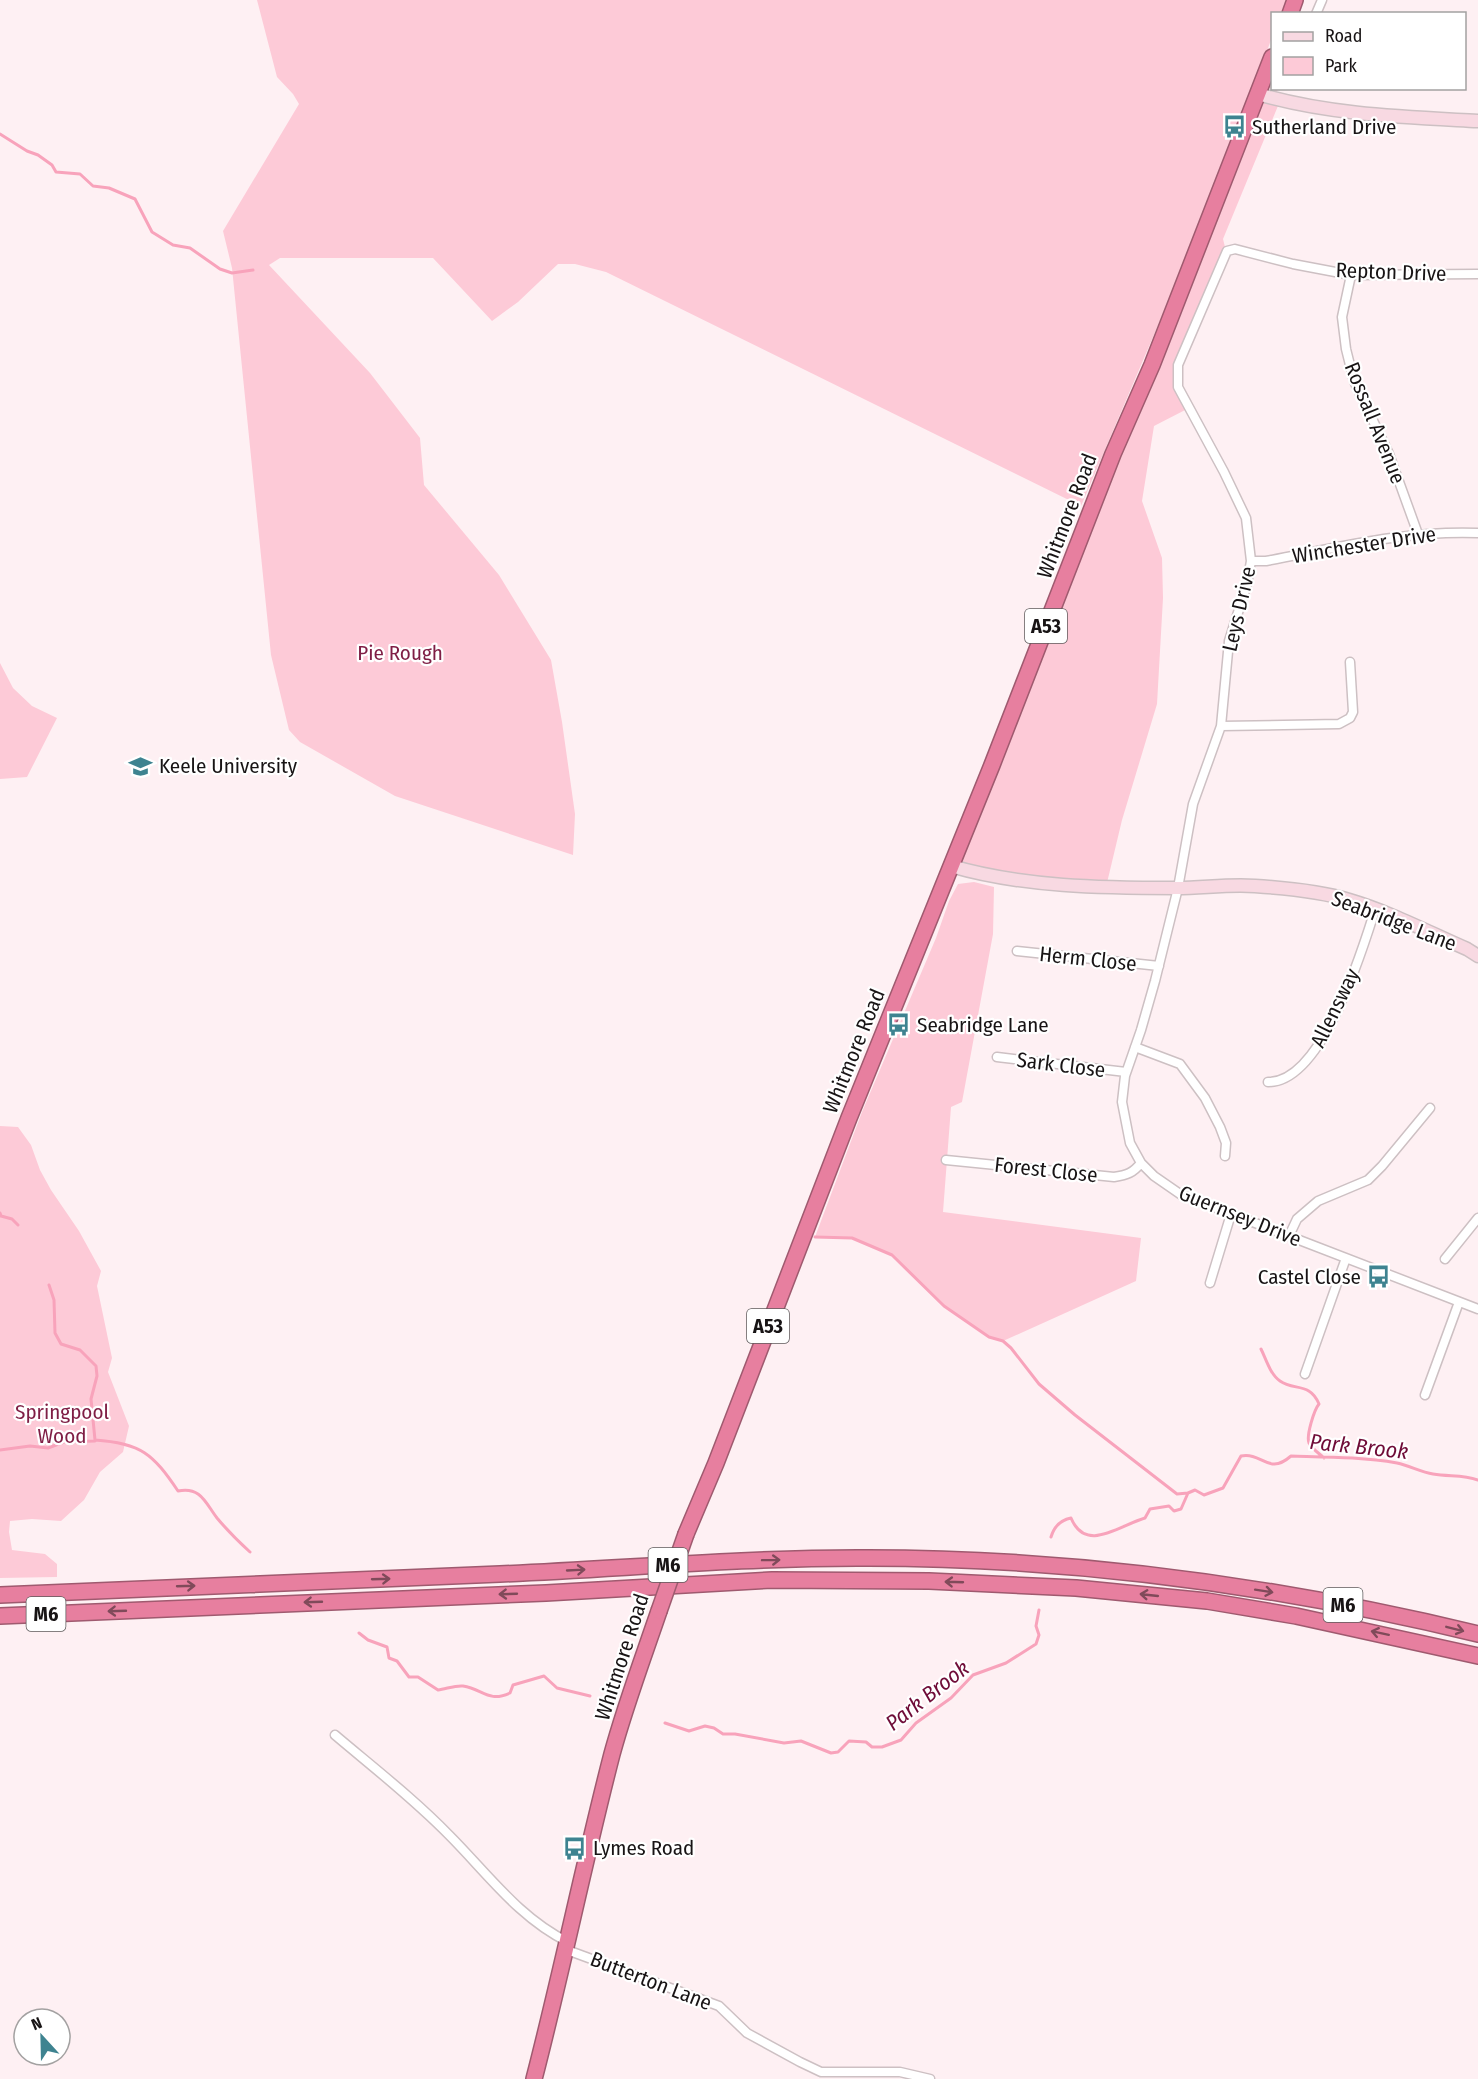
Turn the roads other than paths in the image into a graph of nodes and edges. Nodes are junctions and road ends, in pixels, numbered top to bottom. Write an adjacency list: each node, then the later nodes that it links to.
1 (1271, 60): 2 (highway, Whitmore Road / A53)
2 (1258, 94): 3 (street); 13 (highway, Whitmore Road / A53)
3 (1278, 94): 4 (street)
4 (1478, 121)
5 (1235, 249): 7 (street, Repton Drive); 10 (street, Leys Drive)
6 (1478, 274): 7 (street, Repton Drive)
7 (1351, 275): 9 (street, Rossall Avenue)
8 (1478, 533): 9 (street, Winchester Drive)
9 (1418, 534): 10 (street, Winchester Drive)
10 (1251, 561): 12 (street, Leys Drive)
11 (1350, 662): 12 (street)
12 (1221, 726): 14 (street, Leys Drive)
13 (951, 866): 14 (street, Seabridge Lane); 42 (highway, Whitmore Road / A53, bridge)
14 (1178, 888): 15 (street, Seabridge Lane); 18 (street, Guernsey Drive)
15 (1376, 909): 17 (street, Seabridge Lane); 22 (street, Allensway)
16 (1017, 951): 18 (street, Herm Close)
17 (1478, 956)
18 (1159, 966): 19 (street, Guernsey Drive)
19 (1135, 1047): 21 (street, Guernsey Drive); 24 (street)
20 (997, 1057): 21 (street, Sark Close)
21 (1126, 1072): 26 (street, Guernsey Drive)
22 (1268, 1082)
23 (1430, 1108): 29 (street)
24 (1225, 1156)
25 (946, 1160): 26 (street, Forest Close)
26 (1141, 1162): 27 (street, Guernsey Drive)
27 (1231, 1214): 29 (street, Guernsey Drive); 32 (street)
28 (1478, 1218): 31 (street)
29 (1289, 1236): 30 (street, Guernsey Drive)
30 (1346, 1258): 33 (street, Guernsey Drive); 35 (street)
31 (1445, 1259)
32 (1210, 1283)
33 (1460, 1302): 34 (street, Guernsey Drive); 36 (street)
34 (1478, 1309)
35 (1305, 1374)
36 (1425, 1395)
37 (0, 1595): 39 (highway, M6, one-way to 39)
38 (0, 1616): 40 (highway, M6, one-way to 38)
39 (1478, 1634)
40 (1478, 1656)
41 (335, 1735): 42 (street)
42 (567, 1946): 43 (highway, Whitmore Road / A53); 44 (street, Butterton Lane)
43 (534, 2079)
44 (930, 2079)

